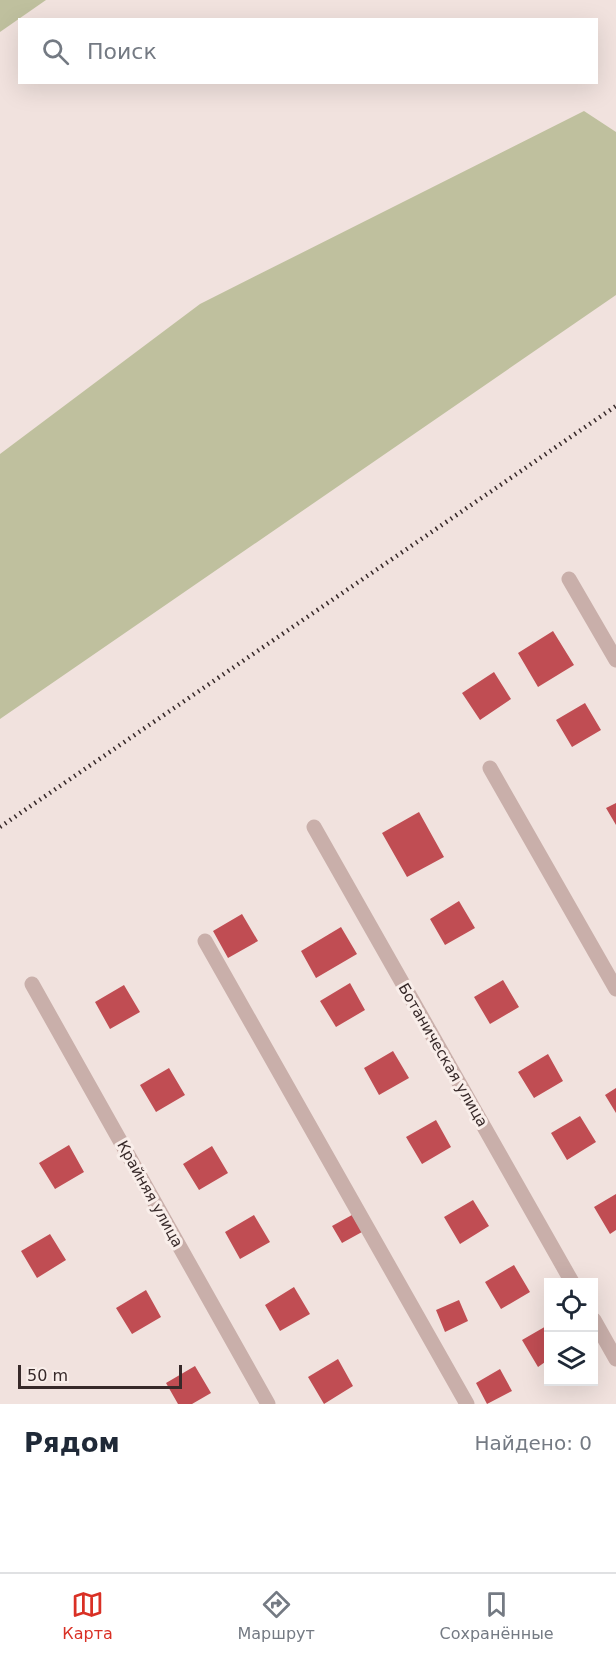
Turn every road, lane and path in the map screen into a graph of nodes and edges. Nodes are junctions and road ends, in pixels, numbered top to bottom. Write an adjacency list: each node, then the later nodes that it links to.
1 (569, 579): 2 (street)
2 (616, 660)
3 (490, 768): 7 (street)
4 (314, 827): 8 (street, Ботаническая улица)
5 (205, 941): 12 (street)
6 (32, 984): 11 (street, Крайняя улица)
7 (616, 989)
8 (570, 1278)
9 (598, 1327): 10 (street)
10 (616, 1359)
11 (268, 1404)
12 (467, 1404)

